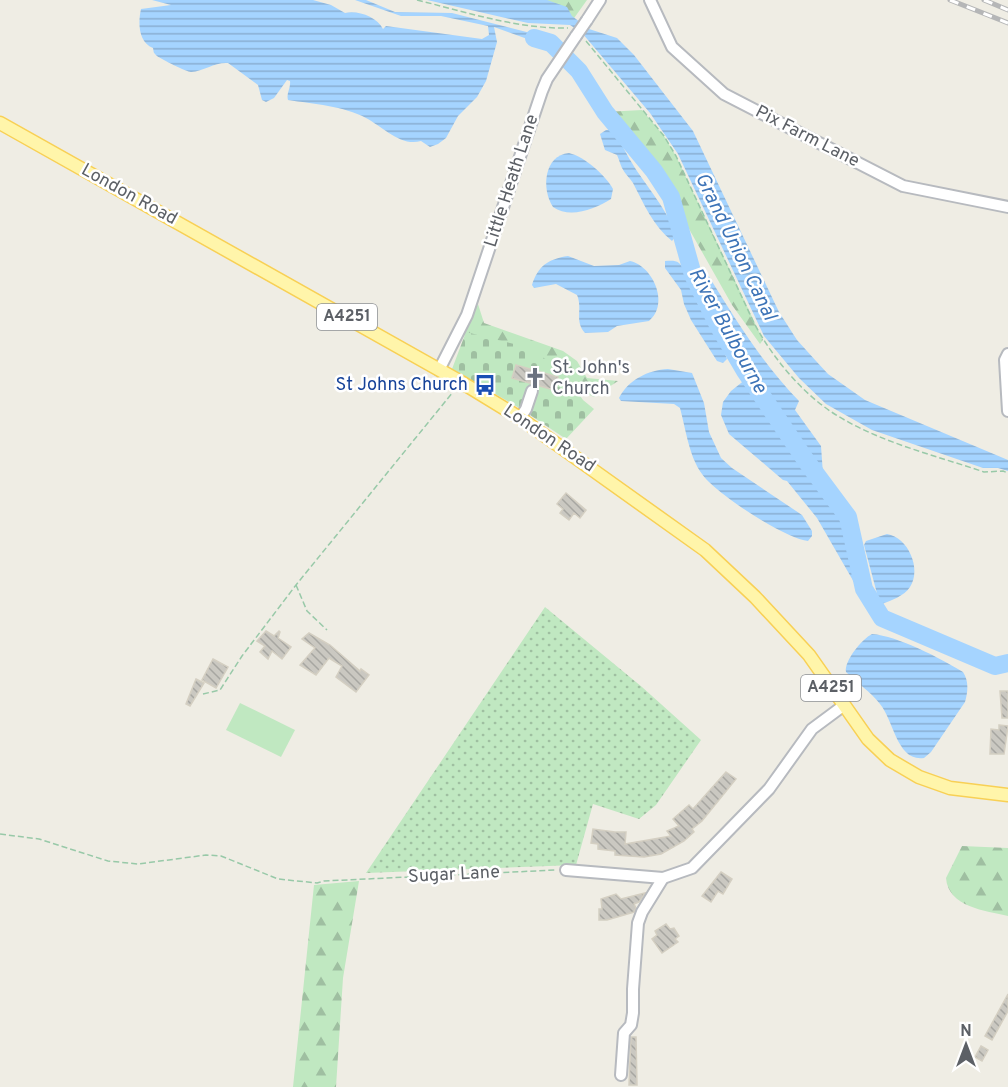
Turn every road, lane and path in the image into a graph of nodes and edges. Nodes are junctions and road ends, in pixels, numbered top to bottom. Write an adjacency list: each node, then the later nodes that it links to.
1 (417, 0): 4 (path)
2 (600, 0): 4 (street, Little Heath Lane, bridge)
3 (650, 0): 6 (street, Pix Farm Lane)
4 (577, 34): 8 (street, Little Heath Lane); 13 (path)
5 (0, 123): 8 (main road, London Road / A4251)
6 (1008, 207)
7 (1008, 354): 11 (street)
8 (439, 370): 9 (main road, London Road / A4251)
9 (461, 382): 12 (main road, London Road / A4251); 14 (path)
10 (532, 391): 12 (street)
11 (1008, 411)
12 (520, 418): 17 (main road, London Road / A4251)
13 (1008, 473)
14 (296, 585): 15 (path); 16 (path)
15 (327, 630)
16 (203, 694)
17 (843, 706): 18 (main road, London Road / A4251); 21 (street)
18 (1008, 795)
19 (0, 834): 20 (path, Sugar Lane)
20 (566, 870): 21 (street)
21 (663, 878): 22 (street)
22 (621, 1075)

